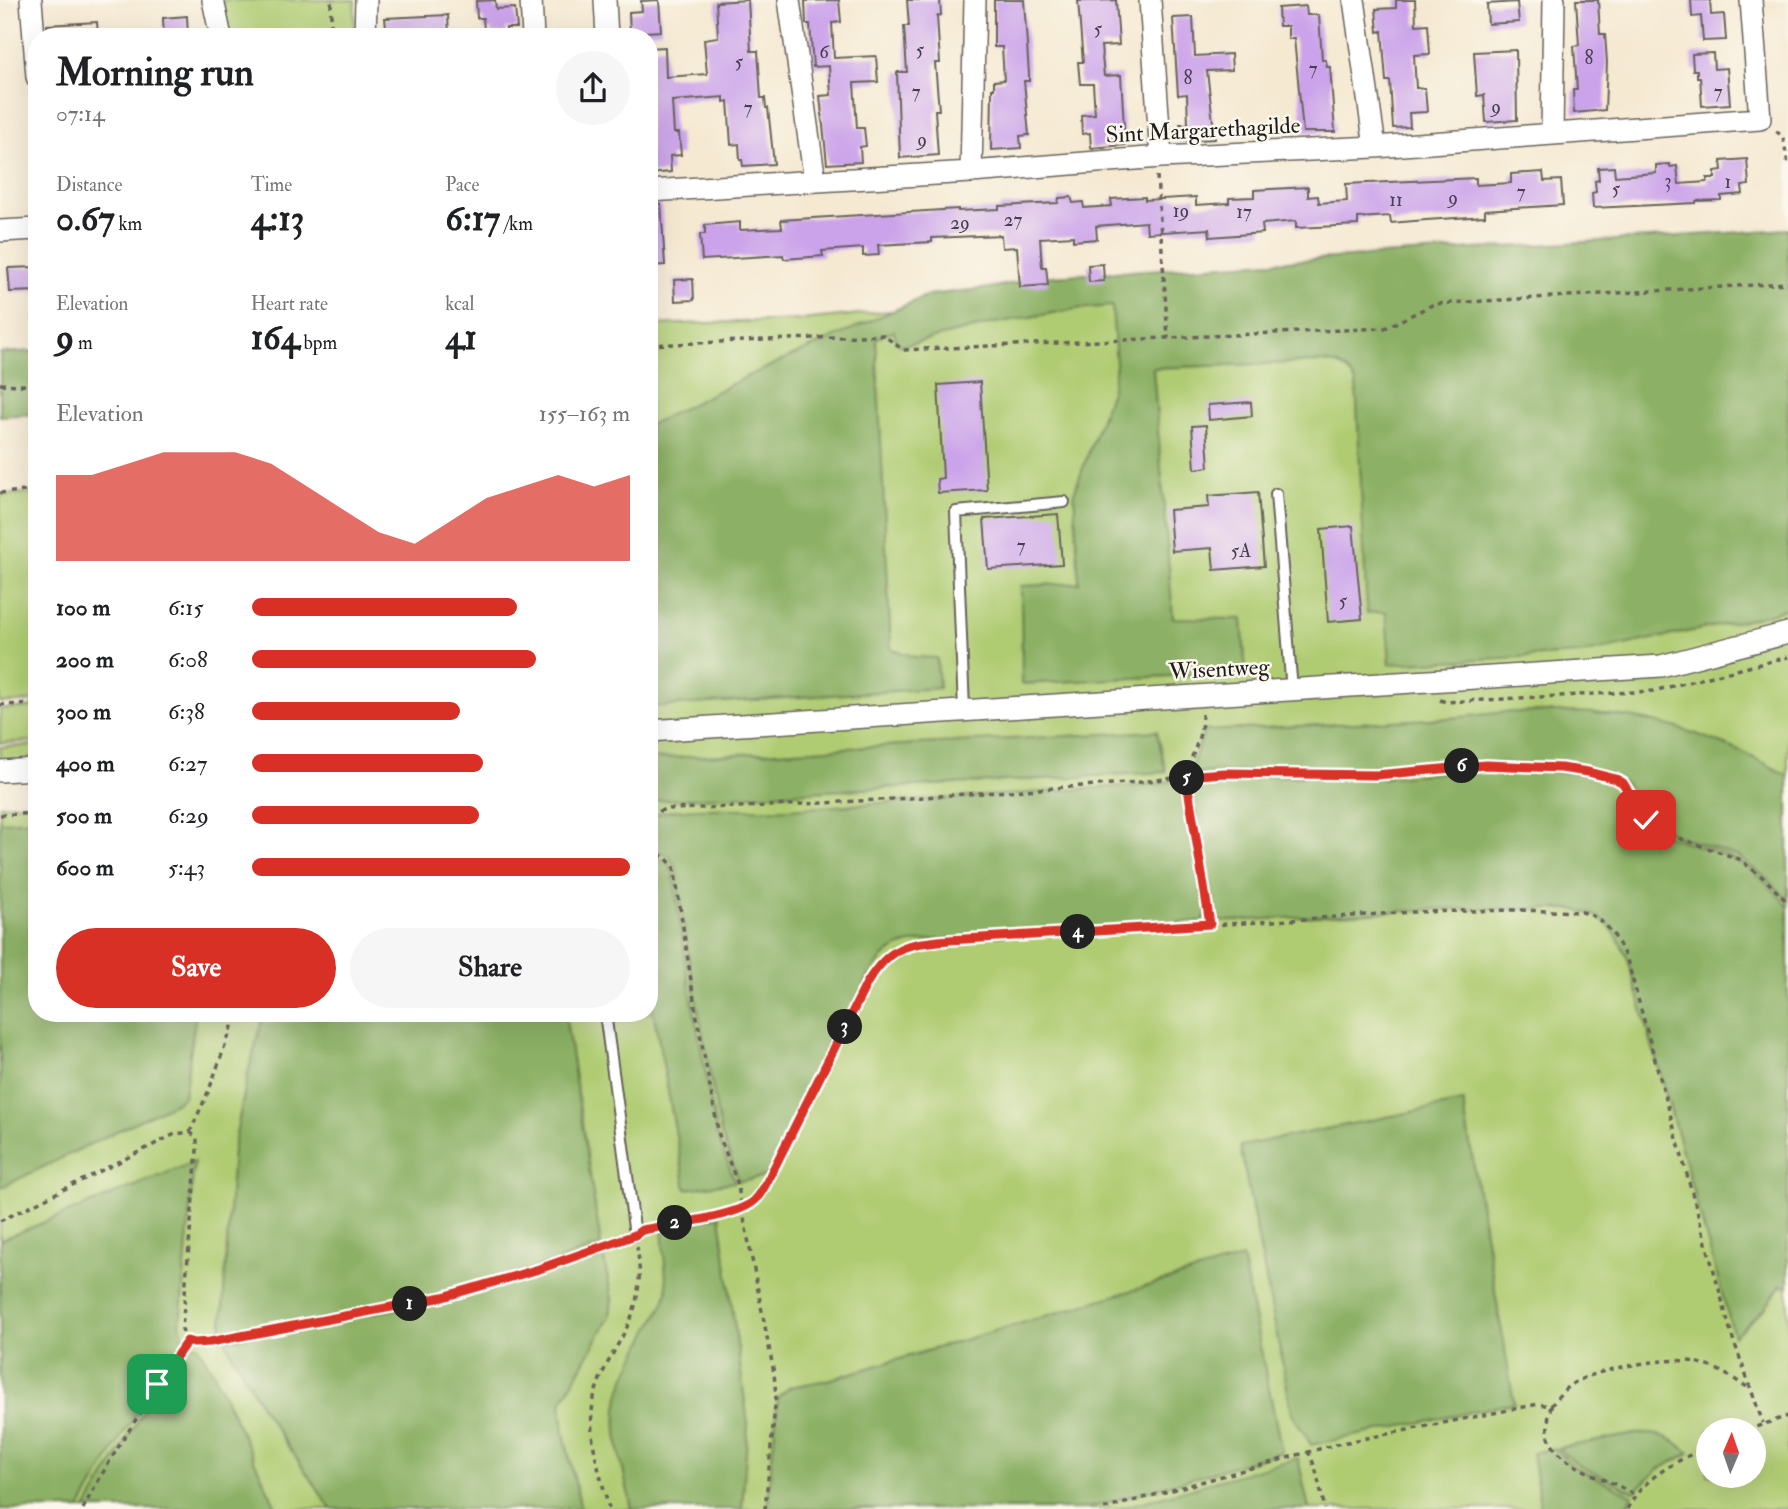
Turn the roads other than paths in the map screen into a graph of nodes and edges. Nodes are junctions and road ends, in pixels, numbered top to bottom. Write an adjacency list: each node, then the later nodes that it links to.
1 (31, 0): 12 (street)
2 (213, 0): 13 (street)
3 (366, 0): 14 (street)
4 (531, 0): 15 (street)
5 (605, 0): 16 (street)
6 (789, 0): 21 (street)
7 (975, 0): 20 (street)
8 (1150, 0): 19 (street)
9 (1354, 0): 18 (street)
10 (1555, 0): 17 (street)
11 (1751, 0): 17 (street, Sint Margarethagilde)
12 (33, 28)
13 (219, 28)
14 (365, 28)
15 (533, 28)
16 (607, 28)
17 (1552, 134): 18 (street, Sint Margarethagilde)
18 (1376, 147): 19 (street, Sint Margarethagilde)
19 (1161, 157): 20 (street, Sint Margarethagilde)
20 (971, 172): 21 (street, Sint Margarethagilde)
21 (815, 181): 22 (street, Sint Margarethagilde)
22 (658, 190)
23 (28, 229): 24 (street)
24 (0, 231)
25 (1276, 494): 28 (lane)
26 (1064, 502): 29 (lane)
27 (1788, 632): 28 (street, Wisentweg)
28 (1292, 691): 29 (street, Wisentweg)
29 (964, 710): 30 (street, Wisentweg)
30 (658, 730)
31 (28, 769): 32 (street)
32 (0, 771)
33 (606, 1022): 34 (lane)
34 (635, 1235)

